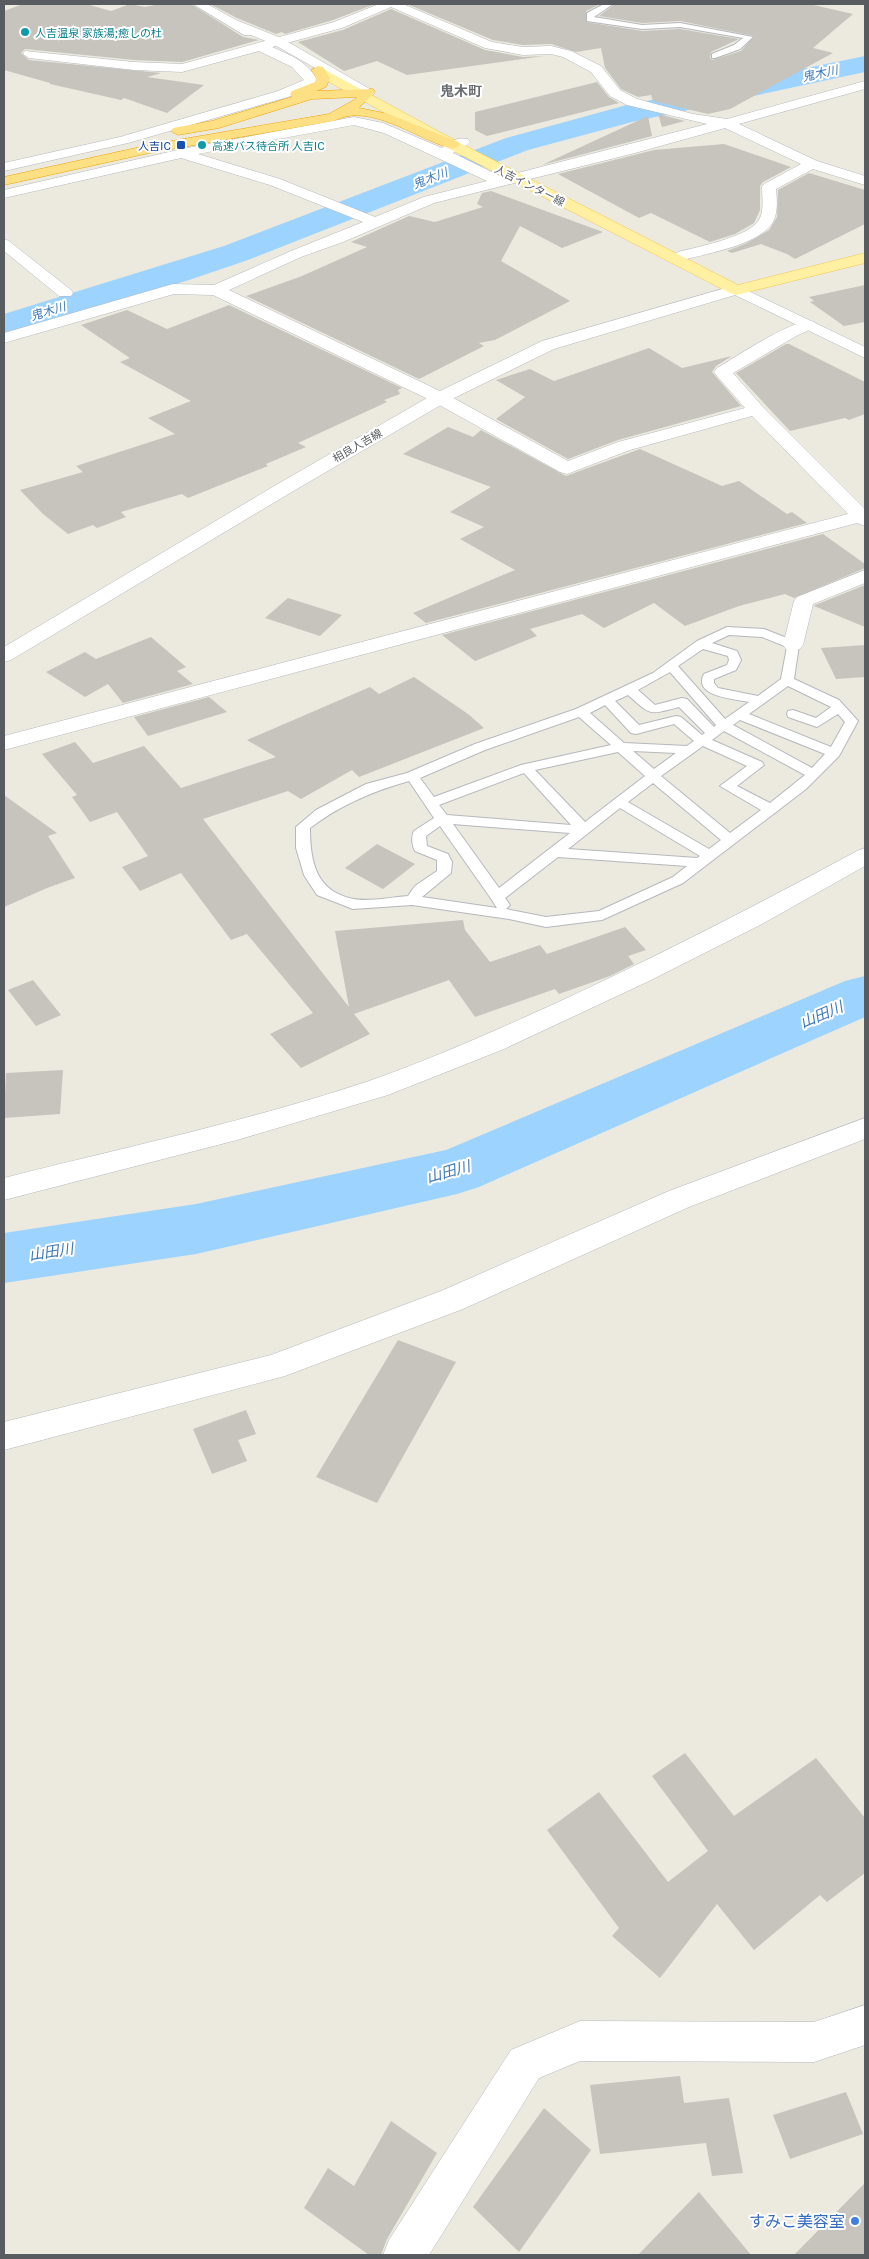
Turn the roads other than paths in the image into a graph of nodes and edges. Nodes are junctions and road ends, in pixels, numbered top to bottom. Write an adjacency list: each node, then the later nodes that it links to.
1 (199, 4): 5 (street)
2 (389, 4): 5 (street)
3 (393, 4): 13 (street)
4 (609, 4): 7 (lane)
5 (268, 43): 6 (street); 8 (street); 10 (street); 18 (street)
6 (29, 54)
7 (715, 56)
8 (318, 70): 10 (main road, 人吉インター線); 14 (highway)
9 (865, 85): 13 (street)
10 (364, 93): 11 (highway); 12 (highway); 15 (main road, 人吉インター線)
11 (311, 95): 12 (highway); 14 (highway)
12 (344, 112): 15 (highway); 19 (highway)
13 (726, 123): 17 (street); 20 (street)
14 (178, 132): 19 (highway)
15 (460, 148): 16 (street); 20 (main road, 人吉インター線); 23 (street)
16 (182, 153): 24 (street); 25 (street)
17 (812, 164): 21 (street); 27 (street)
18 (4, 167)
19 (52, 170): 22 (highway)
20 (522, 176): 23 (street); 27 (main road, 人吉インター線); 29 (main road, 人吉インター線)
21 (865, 180)
22 (4, 181)
23 (500, 182): 25 (street)
24 (4, 194)
25 (375, 222): 30 (street)
26 (4, 244): 31 (street)
27 (683, 255): 29 (main road, 人吉インター線)
28 (865, 258): 29 (main road)
29 (741, 288): 32 (street); 34 (street); 36 (street, 相良人吉線)
30 (216, 290): 33 (street); 36 (street)
31 (65, 293)
32 (808, 325): 35 (street); 37 (street)
33 (4, 338)
34 (865, 345)
35 (865, 353)
36 (440, 398): 37 (street); 42 (street, 相良人吉線)
37 (756, 410): 38 (street)
38 (864, 517): 53 (street)
39 (865, 576): 41 (street)
40 (702, 644): 41 (lane); 43 (lane); 47 (lane)
41 (793, 645): 44 (lane)
42 (4, 656)
43 (671, 666): 45 (lane); 52 (lane)
44 (787, 681): 47 (lane); 48 (lane)
45 (629, 689): 46 (lane); 52 (lane)
46 (607, 700): 49 (lane); 52 (lane)
47 (760, 700): 51 (lane)
48 (838, 708): 50 (lane); 56 (lane)
49 (581, 712): 54 (lane); 59 (lane)
50 (793, 714)
51 (739, 715): 52 (lane); 56 (lane)
52 (713, 733): 55 (lane); 58 (lane); 63 (lane)
53 (4, 742)
54 (622, 747): 55 (lane); 57 (lane); 60 (lane)
55 (690, 750): 60 (lane)
56 (834, 753): 58 (lane)
57 (526, 768): 62 (lane); 65 (lane)
58 (813, 774): 63 (lane)
59 (412, 776): 62 (lane); 71 (lane)
60 (653, 776): 61 (lane); 66 (lane)
61 (619, 802): 65 (lane); 69 (lane)
62 (432, 803): 64 (lane)
63 (771, 809): 66 (lane)
64 (442, 819): 65 (lane); 70 (lane); 71 (lane)
65 (584, 830): 67 (lane)
66 (730, 840): 69 (lane)
67 (555, 852): 69 (lane); 70 (lane)
68 (865, 856): 74 (street)
69 (705, 860): 72 (lane)
70 (497, 897): 72 (lane)
71 (412, 900): 72 (lane)
72 (509, 914)
73 (865, 1128): 75 (street)
74 (4, 1189)
75 (4, 1436)
76 (865, 2024): 77 (street)
77 (404, 2255)

